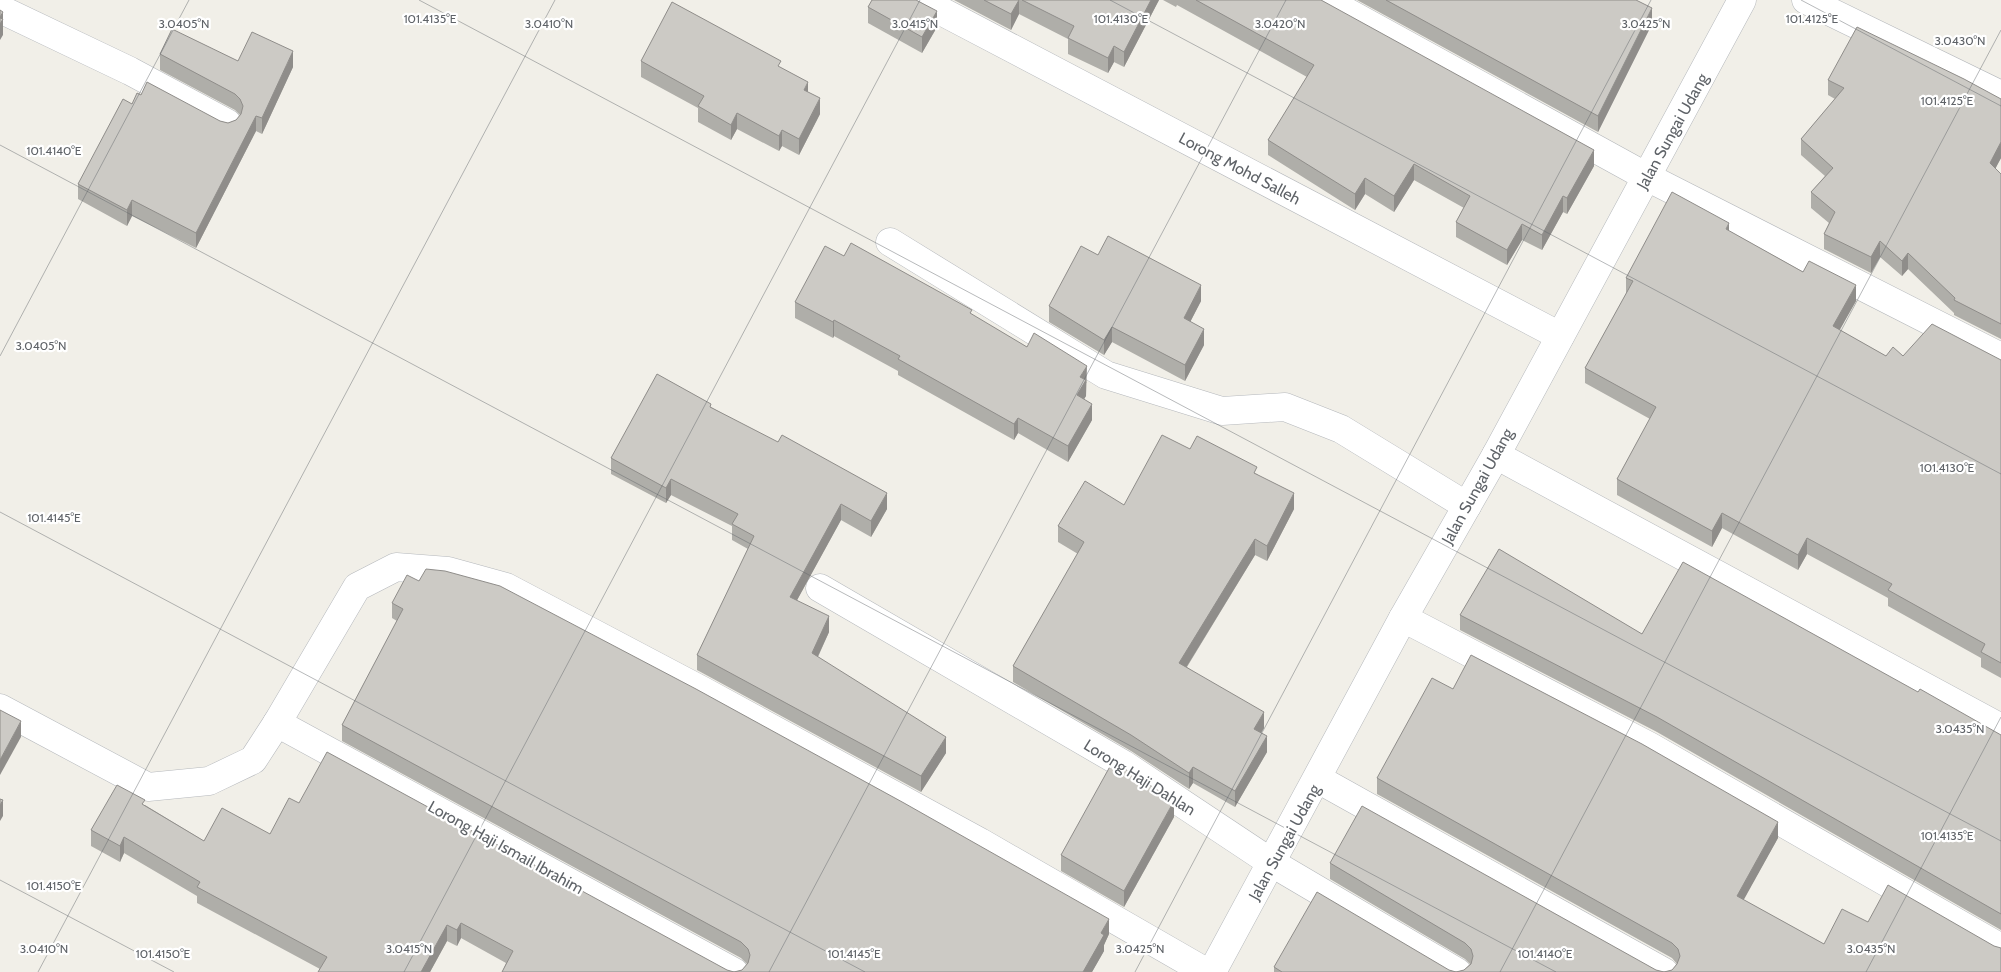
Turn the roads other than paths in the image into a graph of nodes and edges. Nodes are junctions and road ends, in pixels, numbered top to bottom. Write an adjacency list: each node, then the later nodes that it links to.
1 (920, 0): 10 (street, Lorong Mohd Salleh)
2 (1325, 0): 8 (street)
3 (1742, 0): 8 (street, Jalan Sungai Udang)
4 (1806, 0): 6 (street)
5 (0, 9): 7 (street)
6 (2001, 95)
7 (227, 123)
8 (1647, 177): 10 (street, Jalan Sungai Udang); 11 (street)
9 (890, 242): 13 (street)
10 (1560, 336): 12 (street, Jalan Sungai Udang)
11 (2001, 357)
12 (1496, 455): 13 (street, Jalan Sungai Udang); 18 (street)
13 (1466, 506): 15 (street, Jalan Sungai Udang)
14 (820, 588): 20 (street, Lorong Haji Dahlan)
15 (1403, 618): 19 (street, Jalan Sungai Udang); 21 (street)
16 (0, 708): 17 (street)
17 (277, 723): 22 (street, Lorong Haji Ismail Ibrahim); 23 (street)
18 (2001, 728)
19 (1318, 779): 20 (street, Jalan Sungai Udang); 26 (street)
20 (1272, 863): 24 (street, Jalan Sungai Udang); 25 (street, Lorong Haji Dahlan)
21 (2001, 948)
22 (734, 972)
23 (1206, 972)
24 (1212, 972)
25 (1457, 972)
26 (1664, 972)

